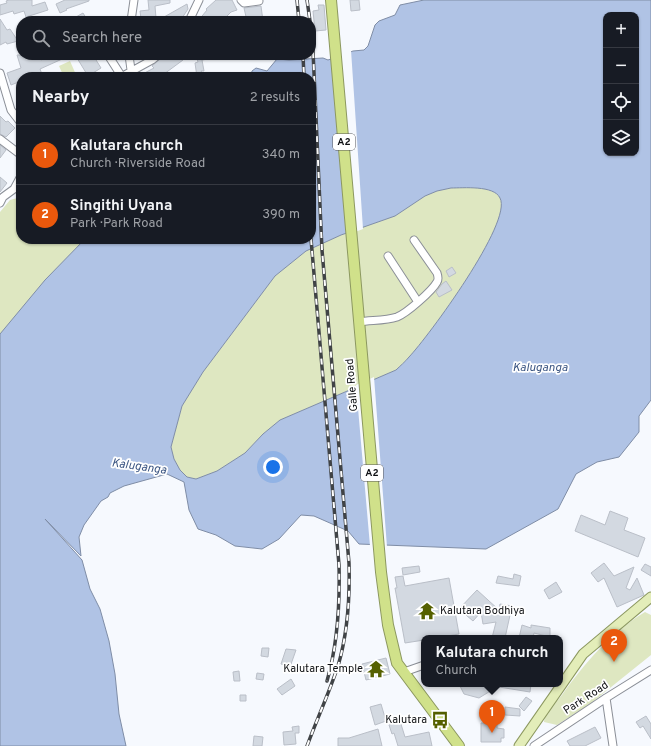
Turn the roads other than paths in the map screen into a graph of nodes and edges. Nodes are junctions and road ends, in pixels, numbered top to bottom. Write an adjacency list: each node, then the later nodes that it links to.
1 (134, 0): 6 (street)
2 (199, 0): 7 (street)
3 (240, 0): 4 (street)
4 (258, 0)
5 (332, 0): 23 (highway, Galle Road / A2)
6 (132, 16)
7 (191, 16)
8 (111, 60): 12 (street)
9 (130, 60): 11 (street)
10 (152, 60): 11 (street)
11 (131, 70): 13 (street)
12 (119, 72)
13 (128, 72)
14 (0, 73): 15 (street)
15 (16, 116)
16 (0, 139): 17 (street)
17 (16, 151)
18 (16, 186): 19 (street)
19 (1, 198)
20 (414, 240): 22 (street)
21 (388, 256): 22 (street)
22 (418, 302): 23 (street)
23 (359, 322): 27 (highway, Galle Road / A2)
24 (649, 602): 28 (main road)
25 (421, 666): 27 (street)
26 (651, 670): 30 (street, Park Road)
27 (404, 672): 31 (highway, Galle Road / A2)
28 (563, 683)
29 (560, 687): 32 (main road)
30 (606, 698): 33 (street, Park Road); 34 (street)
31 (458, 746)
32 (519, 746)
33 (534, 746)
34 (613, 746)

